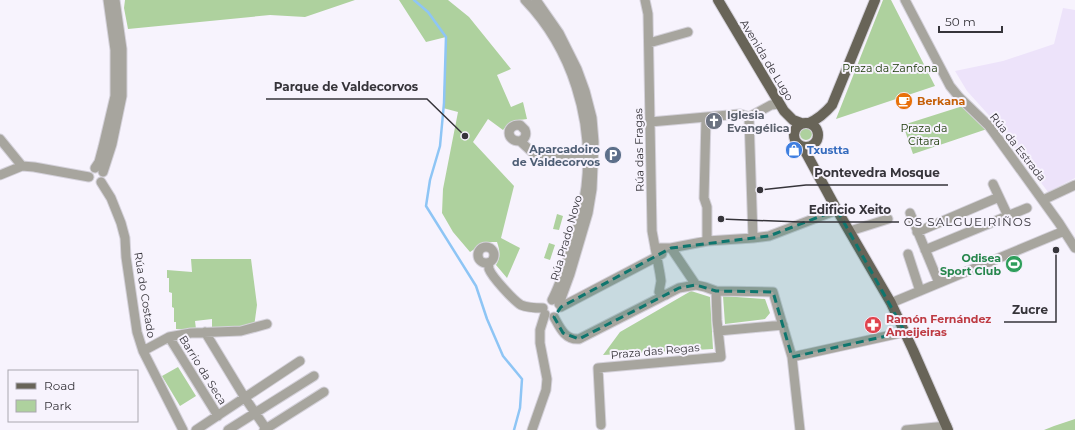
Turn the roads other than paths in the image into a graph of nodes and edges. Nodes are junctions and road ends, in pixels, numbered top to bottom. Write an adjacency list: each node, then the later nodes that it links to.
1 (108, 0): 24 (street)
2 (115, 0): 24 (street)
3 (525, 0): 22 (street, Rúa Prado Novo)
4 (536, 0): 50 (street, Rúa Prado Novo)
5 (645, 0): 10 (street, Rúa das Fragas)
6 (718, 0): 11 (main road, Avenida de Lugo)
7 (875, 0): 12 (main road)
8 (905, 0): 31 (street, Rúa da Estrada)
9 (688, 32): 10 (street)
10 (649, 43): 15 (street, Rúa das Fragas)
11 (781, 107): 13 (street); 16 (main road, Avenida de Lugo); 18 (main road, Avenida de Lugo)
12 (828, 110): 16 (main road); 17 (main road)
13 (749, 117): 14 (street); 40 (street)
14 (706, 118): 15 (street); 41 (street)
15 (650, 122): 45 (street, Rúa das Fragas)
16 (805, 123): 17 (main road); 18 (main road)
17 (818, 132): 21 (main road)
18 (793, 135): 21 (main road)
19 (0, 139): 23 (street)
20 (520, 141): 22 (street)
21 (802, 147): 33 (main road)
22 (587, 159): 56 (street, Rúa Prado Novo)
23 (22, 166): 25 (street); 26 (street)
24 (99, 170): 26 (street); 27 (street)
25 (0, 175)
26 (89, 177): 27 (street)
27 (101, 182): 64 (street, Rúa do Costado)
28 (994, 184): 30 (street)
29 (1075, 185): 31 (street)
30 (999, 197): 35 (street); 38 (street)
31 (1044, 200): 39 (street, Rúa da Estrada)
32 (1027, 208): 35 (street)
33 (838, 210): 37 (main road); 40 (street)
34 (910, 213): 38 (street)
35 (1008, 216): 44 (street)
36 (888, 219): 37 (street)
37 (850, 231): 55 (main road)
38 (917, 232): 44 (street)
39 (1069, 232): 43 (street, Rúa da Estrada); 48 (street)
40 (753, 238): 41 (street)
41 (708, 241): 42 (street)
42 (671, 248): 45 (street); 49 (street)
43 (1075, 248)
44 (925, 250): 48 (street)
45 (656, 253): 51 (street); 54 (street, Rúa das Fragas)
46 (908, 254): 53 (street)
47 (488, 263): 57 (street)
48 (939, 283): 53 (street)
49 (696, 285): 52 (street); 54 (street)
50 (565, 288): 51 (street); 56 (street, Rúa Prado Novo)
51 (594, 290): 56 (street)
52 (716, 291): 59 (street); 60 (street, Praza das Regas)
53 (920, 291): 55 (street)
54 (666, 295): 57 (street)
55 (891, 303): 62 (main road)
56 (557, 304): 57 (street); 57 (street)
57 (548, 313): 78 (street)
58 (267, 324): 61 (street)
59 (783, 326): 60 (street); 65 (street)
60 (718, 331): 72 (street, Praza das Regas)
61 (204, 332): 63 (street); 69 (street, Barrio da Seca)
62 (905, 332): 65 (street); 73 (main road)
63 (169, 337): 64 (street); 71 (street, Barrio da Seca)
64 (142, 351): 74 (street, Rúa do Costado)
65 (792, 357): 79 (street)
66 (300, 361): 69 (street, Barrio da Seca)
67 (314, 376): 70 (street)
68 (324, 392): 77 (street, Barrio da Seca)
69 (245, 398): 70 (street, Barrio da Seca); 71 (street, Barrio da Seca)
70 (255, 413): 76 (street); 77 (street, Barrio da Seca)
71 (218, 416): 75 (street, Barrio da Seca)
72 (601, 425)
73 (947, 428): 80 (street)
74 (183, 430)
75 (196, 430)
76 (228, 430)
77 (266, 430)
78 (532, 430)
79 (800, 430)
80 (906, 430)

